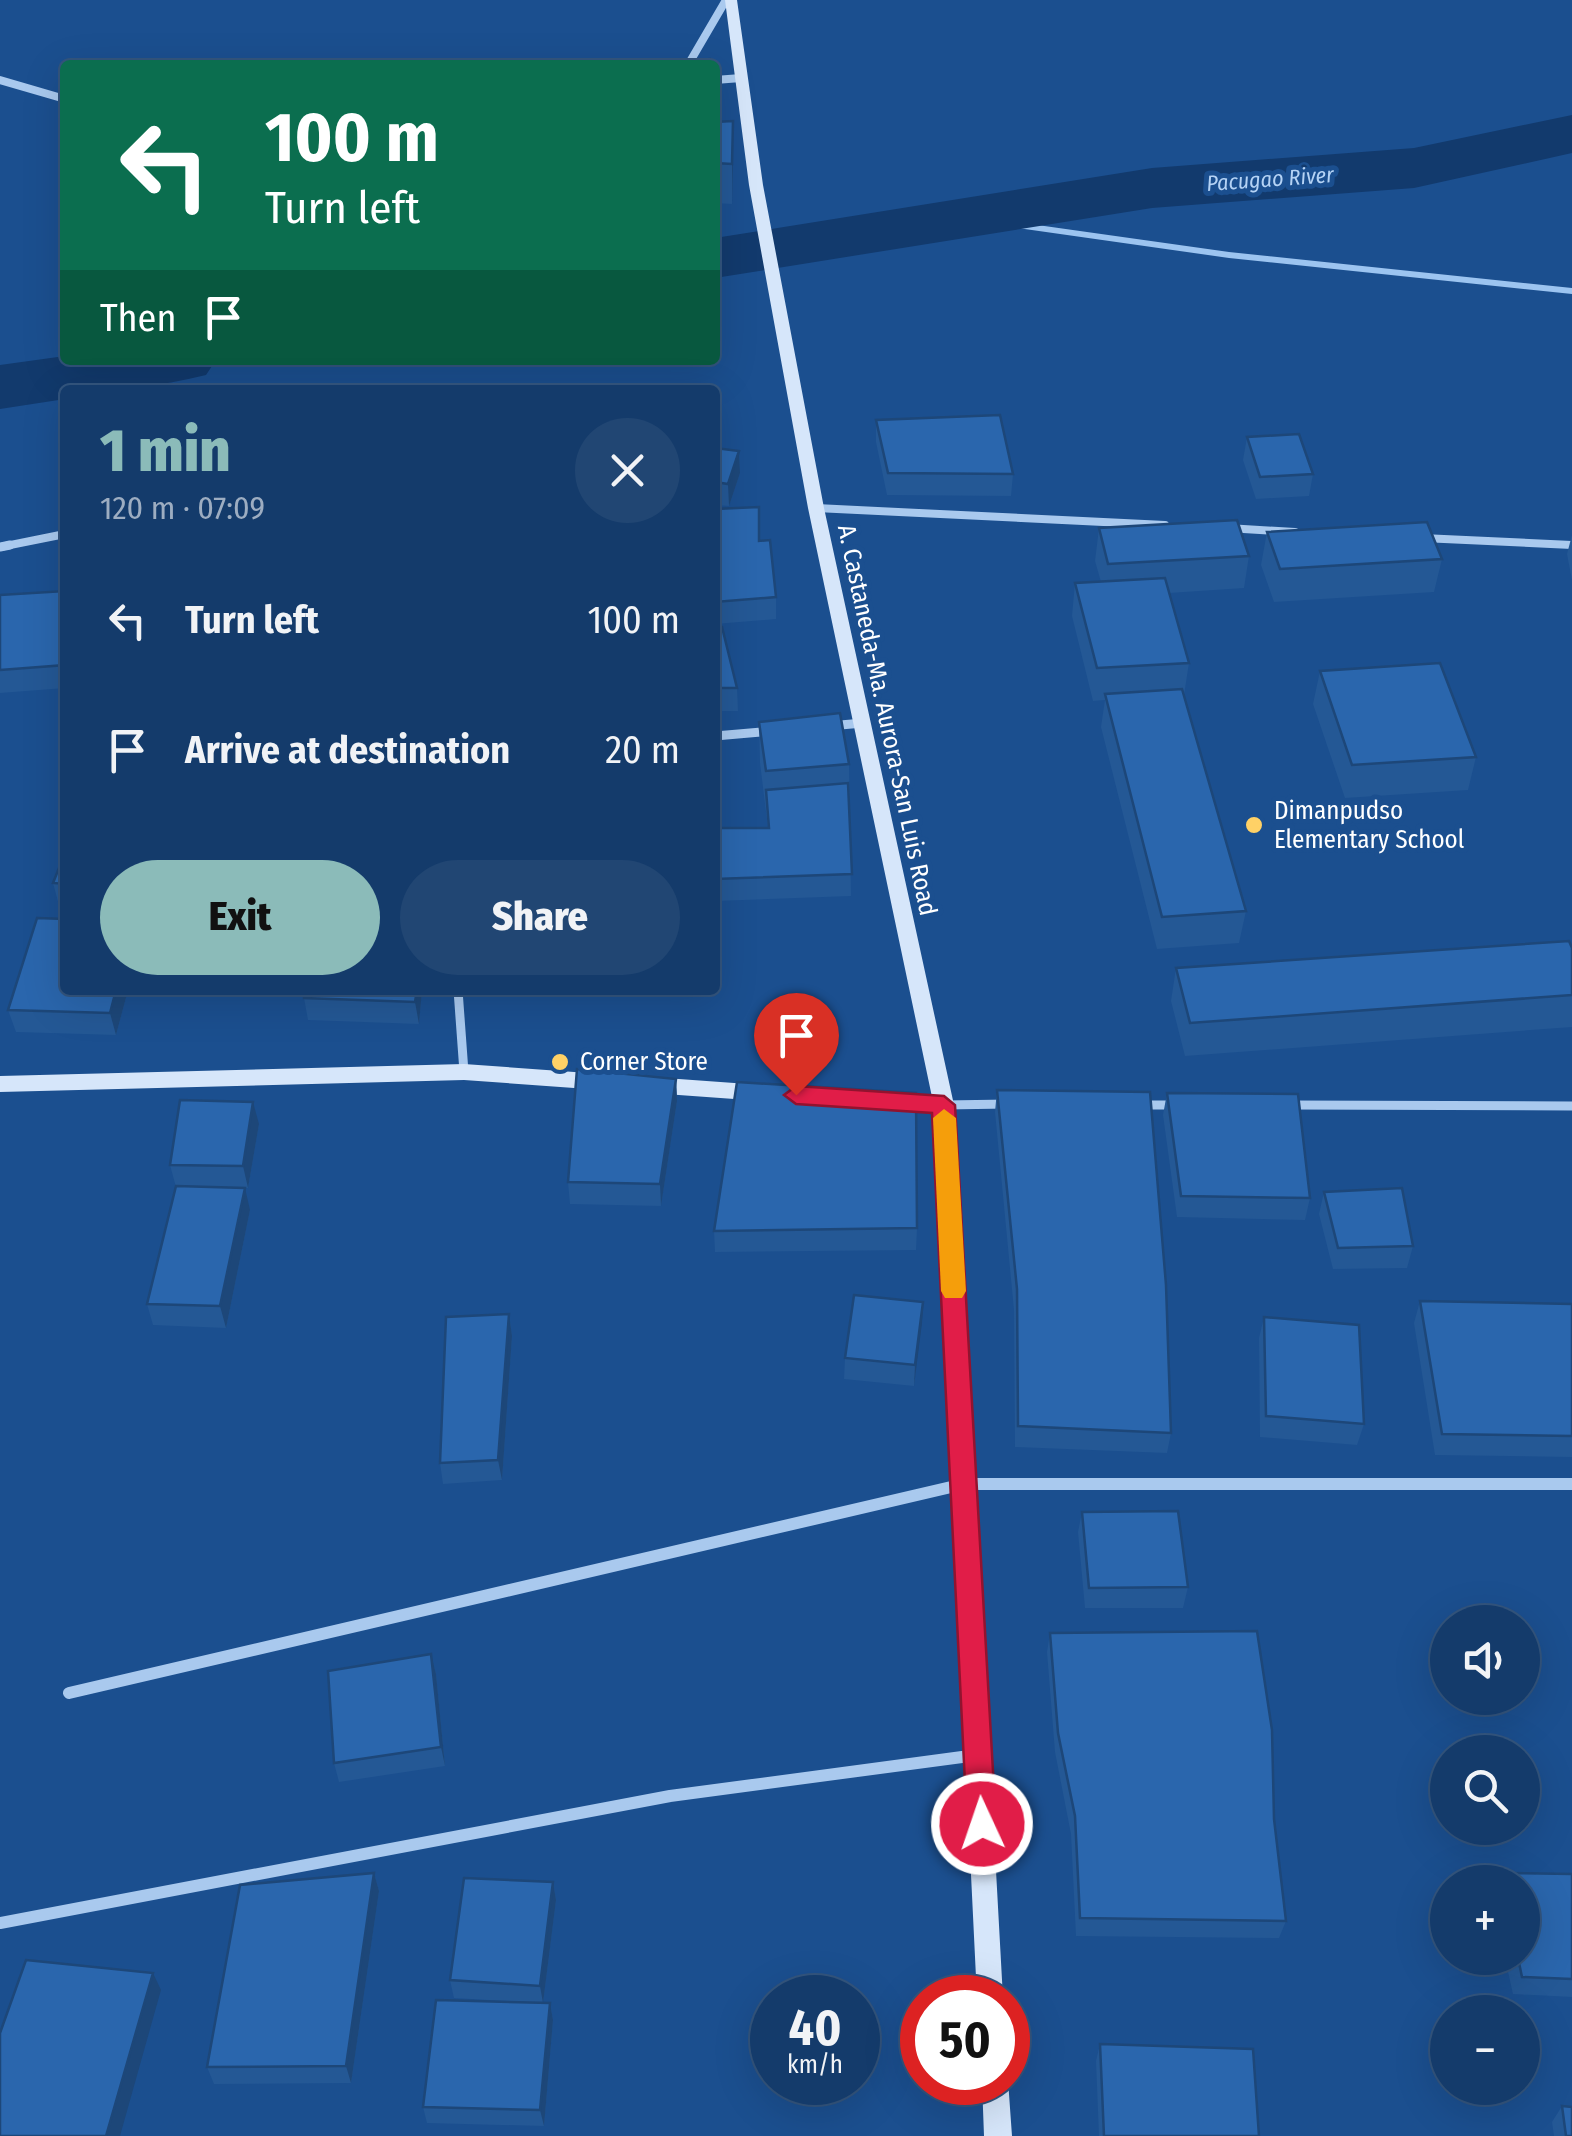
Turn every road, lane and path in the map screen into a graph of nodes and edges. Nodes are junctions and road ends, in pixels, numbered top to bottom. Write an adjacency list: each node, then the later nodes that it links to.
1 (728, 0): 2 (street); 3 (main road, A. Castaneda-Ma. Aurora-San Luis Road)
2 (691, 60)
3 (741, 78): 5 (street); 7 (main road, A. Castaneda-Ma. Aurora-San Luis Road)
4 (0, 80): 6 (street)
5 (720, 80)
6 (60, 98)
7 (816, 508): 8 (street); 15 (main road, A. Castaneda-Ma. Aurora-San Luis Road)
8 (1174, 526)
9 (1214, 528): 10 (street)
10 (1314, 533)
11 (60, 535): 14 (street)
12 (1413, 538): 13 (street)
13 (1572, 545)
14 (0, 547)
15 (863, 724): 16 (street); 25 (main road, A. Castaneda-Ma. Aurora-San Luis Road)
16 (807, 728)
17 (789, 730): 18 (street)
18 (720, 736)
19 (458, 995): 20 (street)
20 (464, 1072): 21 (main road); 22 (main road)
21 (0, 1084)
22 (790, 1095)
23 (867, 1100): 25 (main road)
24 (1012, 1104): 25 (street)
25 (944, 1105): 30 (main road, A. Castaneda-Ma. Aurora-San Luis Road)
26 (1132, 1105): 27 (street)
27 (1192, 1105)
28 (1272, 1106): 29 (street)
29 (1572, 1106)
30 (964, 1484): 31 (street); 32 (street); 33 (main road, A. Castaneda-Ma. Aurora-San Luis Road)
31 (1572, 1484)
32 (68, 1693)
33 (978, 1755): 34 (street); 35 (main road, A. Castaneda-Ma. Aurora-San Luis Road)
34 (0, 1923)
35 (989, 1975)
36 (996, 2105): 37 (main road)
37 (998, 2136)

